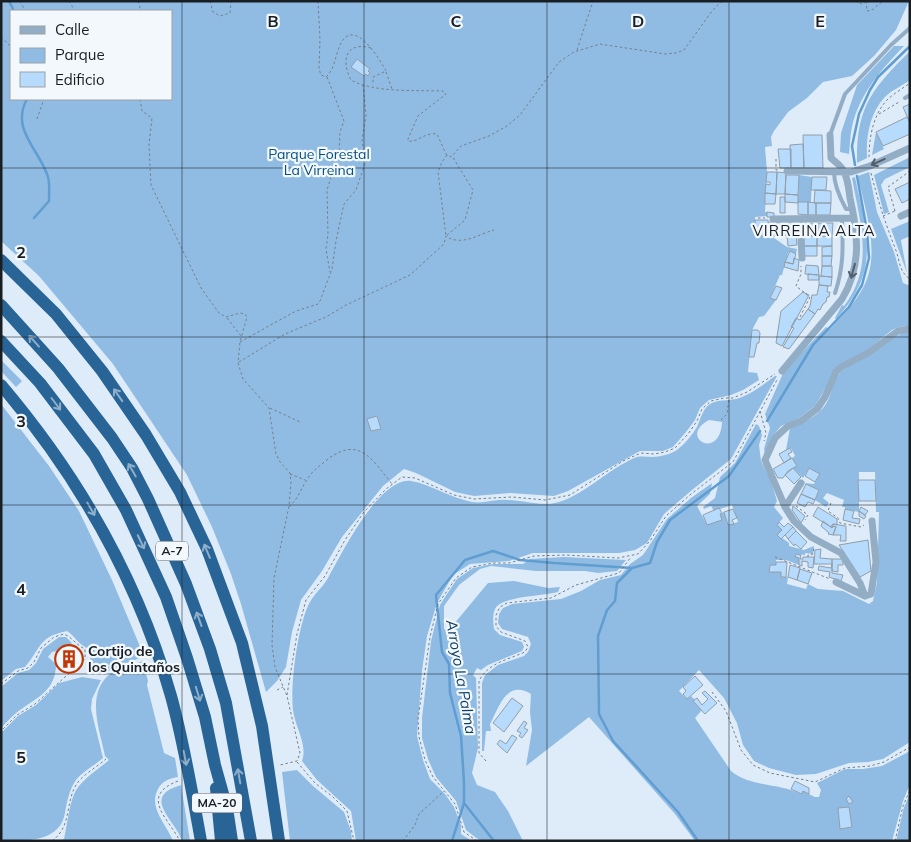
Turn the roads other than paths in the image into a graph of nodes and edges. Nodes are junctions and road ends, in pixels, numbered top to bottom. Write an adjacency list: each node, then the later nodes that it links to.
1 (910, 28): 4 (lane)
2 (910, 95): 3 (lane)
3 (905, 98)
4 (830, 135): 8 (street)
5 (910, 148): 8 (street, one-way to 8)
6 (787, 171): 7 (street)
7 (834, 172): 8 (street); 9 (lane)
8 (845, 172): 9 (street)
9 (853, 209): 12 (street)
10 (910, 212): 11 (street)
11 (898, 213)
12 (854, 218): 15 (street); 16 (street)
13 (773, 219): 14 (street)
14 (800, 219): 15 (street); 18 (street)
15 (842, 219): 17 (lane)
16 (858, 242): 17 (lane); 24 (street, one-way to 24)
17 (843, 243): 20 (lane)
18 (802, 258)
19 (1, 260): 31 (highway, one-way to 19)
20 (835, 293)
21 (1, 305): 36 (highway, A-7, one-way to 21)
22 (910, 329): 27 (street)
23 (1, 341): 32 (highway, A-7, one-way to 32)
24 (782, 371)
25 (1, 385): 33 (highway, one-way to 33)
26 (801, 483): 27 (street)
27 (786, 504): 30 (street)
28 (872, 520): 30 (street)
29 (836, 582): 30 (street)
30 (865, 596)
31 (236, 630): 37 (highway); 38 (highway)
32 (215, 766): 34 (highway, MA-20); 35 (highway, A-7)
33 (201, 841)
34 (221, 841)
35 (232, 841)
36 (251, 841)
37 (271, 841)
38 (279, 841)

